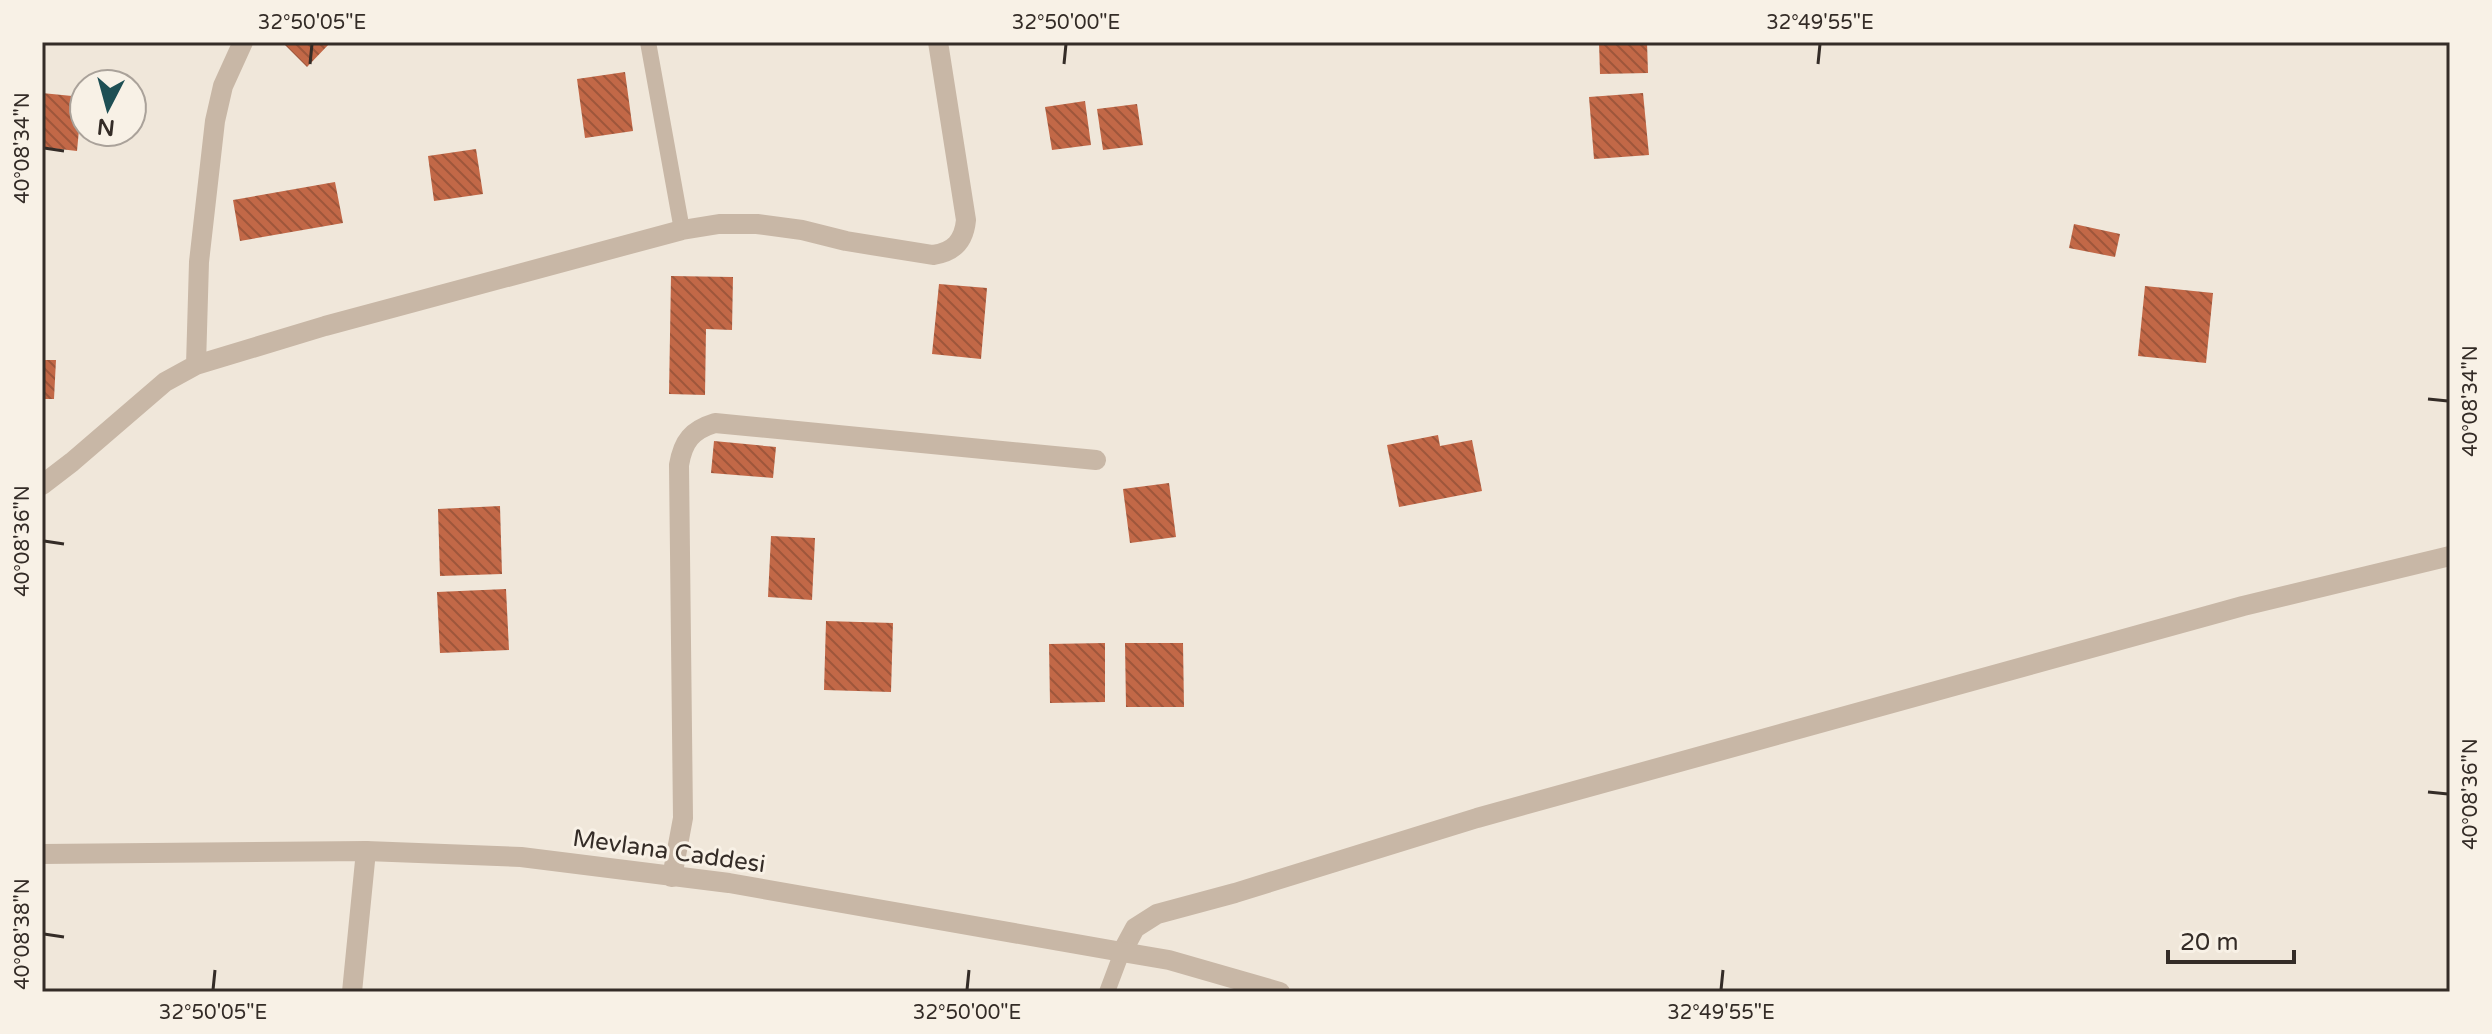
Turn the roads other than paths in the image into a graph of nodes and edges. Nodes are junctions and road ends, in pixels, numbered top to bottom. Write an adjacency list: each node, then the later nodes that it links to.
1 (243, 42): 5 (street)
2 (648, 42): 4 (lane)
3 (938, 42): 4 (street)
4 (682, 230): 5 (street)
5 (196, 365): 7 (street)
6 (1096, 460): 11 (street)
7 (42, 485)
8 (2450, 556): 12 (street)
9 (366, 851): 10 (street, Mevlana Caddesi); 11 (street, Mevlana Caddesi); 13 (street)
10 (42, 854)
11 (672, 877): 12 (street, Mevlana Caddesi)
12 (1122, 952): 14 (lane); 15 (street, Mevlana Caddesi)
13 (352, 992)
14 (1107, 992)
15 (1280, 992)

